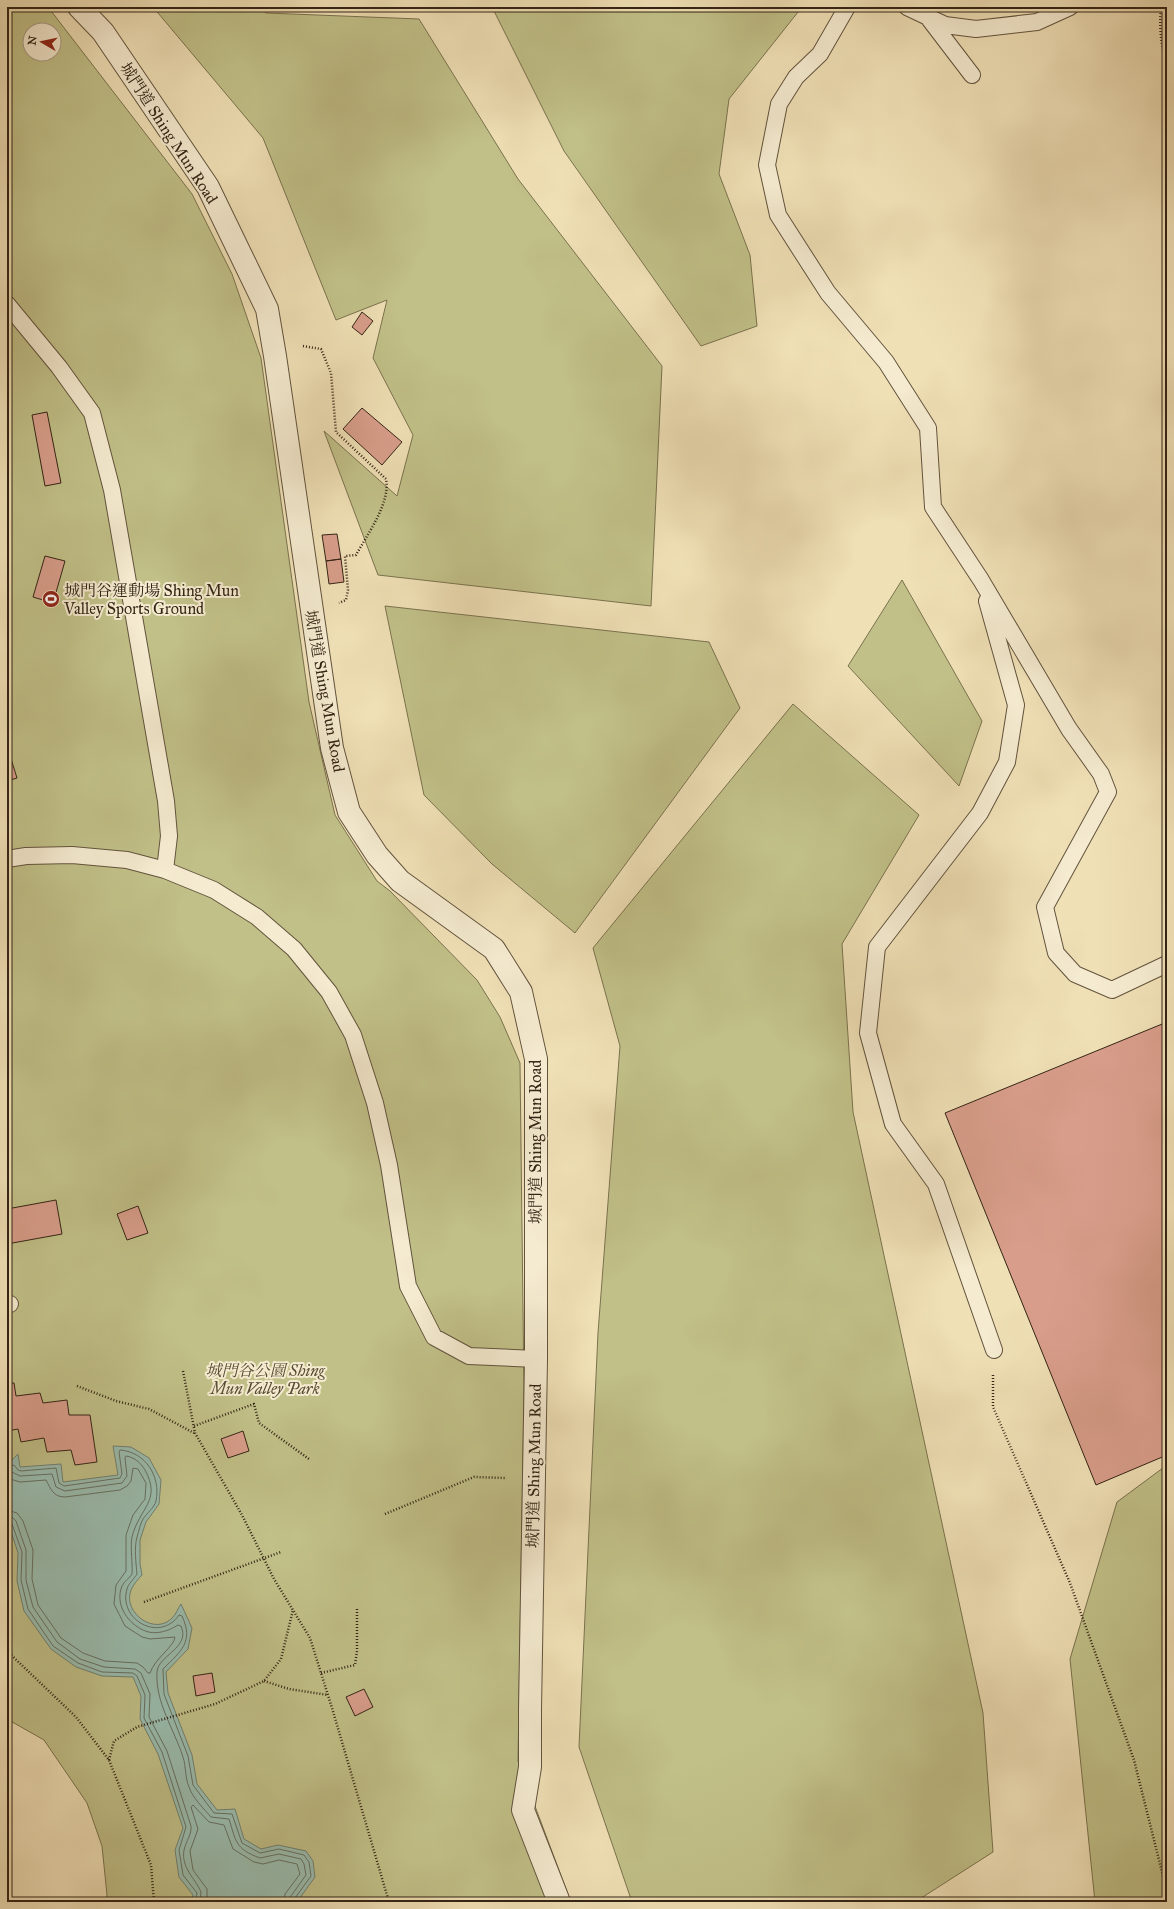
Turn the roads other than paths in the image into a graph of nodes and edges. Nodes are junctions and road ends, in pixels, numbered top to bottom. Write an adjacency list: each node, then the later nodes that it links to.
1 (79, 7): 13 (street, 城門道 Shing Mun Road)
2 (847, 7): 8 (lane)
3 (907, 7): 5 (lane)
4 (1070, 7): 5 (lane)
5 (928, 17): 6 (lane)
6 (972, 75)
7 (7, 304): 10 (lane)
8 (981, 580): 11 (lane); 12 (lane)
9 (7, 859): 10 (lane)
10 (165, 870): 13 (lane)
11 (1167, 964)
12 (994, 1350)
13 (536, 1359): 14 (street, 城門道 Shing Mun Road)
14 (559, 1902)

